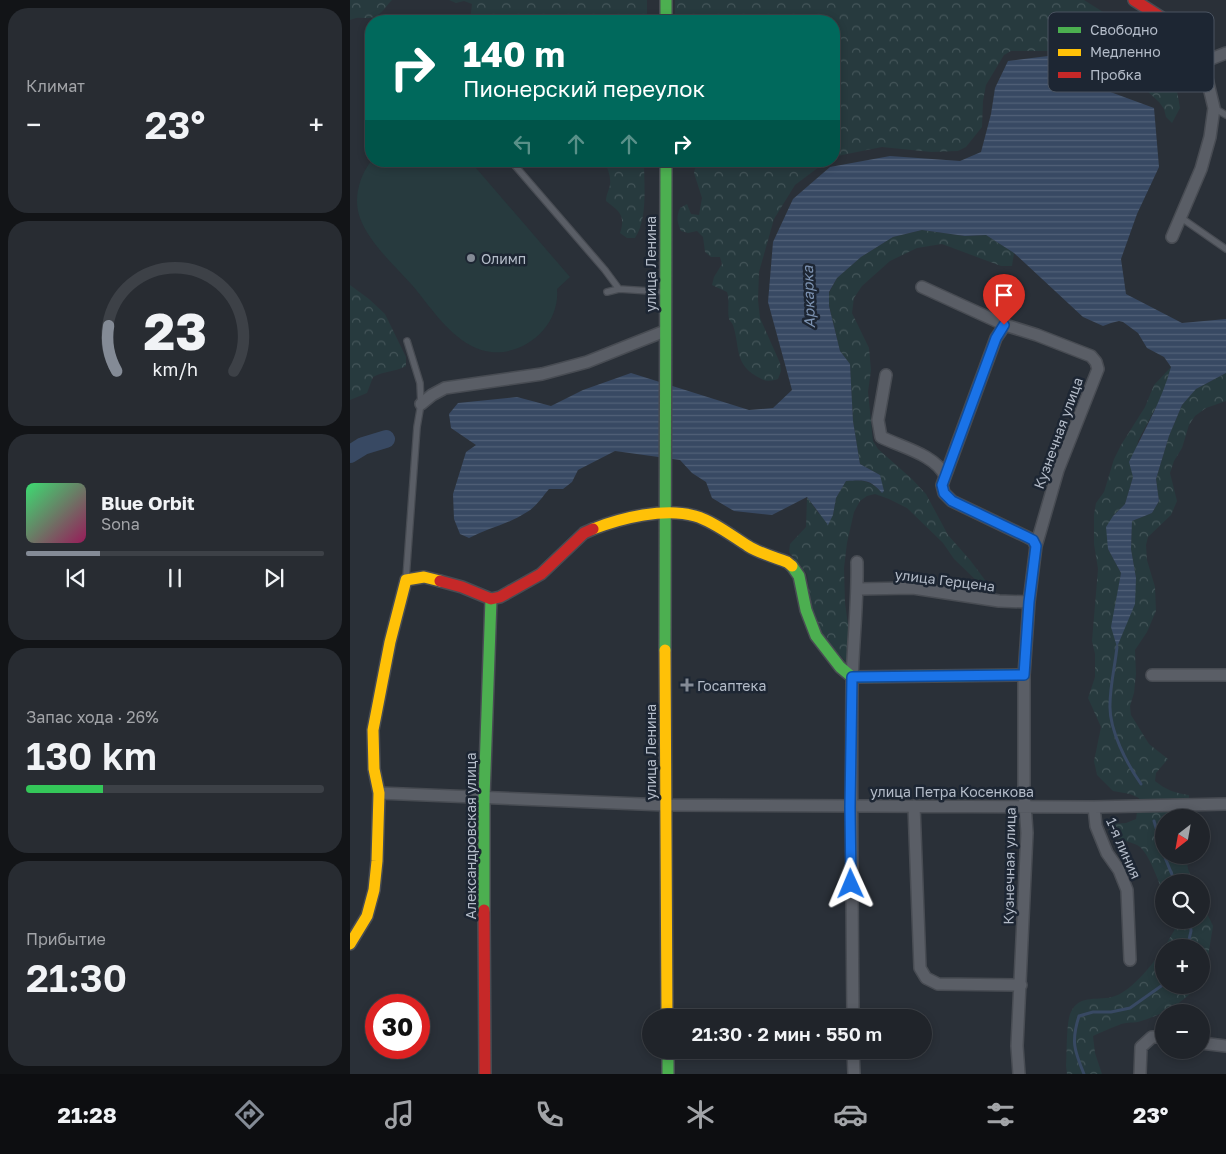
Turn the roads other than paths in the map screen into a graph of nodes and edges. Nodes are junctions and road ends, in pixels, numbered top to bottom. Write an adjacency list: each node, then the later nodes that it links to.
1 (666, 0): 4 (street)
2 (1134, 0): 3 (street)
3 (1153, 12)
4 (666, 15)
5 (1226, 54): 6 (street)
6 (1214, 58)
7 (1210, 92): 8 (street)
8 (1214, 108): 9 (lane); 12 (street)
9 (1226, 115)
10 (516, 167): 16 (lane)
11 (666, 167): 18 (street, улица Ленина)
12 (1180, 218): 13 (street); 14 (lane)
13 (1172, 237)
14 (1226, 249)
15 (922, 287): 19 (street)
16 (619, 289): 17 (lane); 18 (lane)
17 (607, 292)
18 (665, 292): 20 (street, улица Ленина)
19 (1004, 325): 24 (street); 26 (street, Кузнечная улица)
20 (665, 331): 23 (street); 25 (street, улица Ленина)
21 (407, 341): 23 (lane)
22 (886, 375): 24 (street)
23 (421, 404): 28 (lane)
24 (945, 476): 26 (street)
25 (665, 512): 30 (street); 35 (street); 39 (street, улица Ленина)
26 (1036, 546): 31 (street, Кузнечная улица)
27 (857, 562): 29 (street)
28 (406, 580): 30 (street); 36 (street)
29 (858, 589): 31 (street, улица Герцена); 35 (street)
30 (491, 599): 37 (street, Александровская улица)
31 (1029, 602): 32 (street, Кузнечная улица)
32 (1024, 675): 35 (street); 41 (street, Кузнечная улица)
33 (1152, 675): 34 (street)
34 (1226, 675)
35 (852, 677): 42 (street)
36 (379, 793): 37 (street, улица Петра Косенкова); 44 (street)
37 (484, 798): 39 (street, улица Петра Косенкова); 54 (street, Александровская улица)
38 (1226, 804): 43 (street, улица Петра Косенкова)
39 (665, 805): 42 (street, улица Петра Косенкова); 47 (street, улица Ленина)
40 (914, 806): 41 (street, улица Петра Косенкова); 42 (street, улица Петра Косенкова); 46 (street)
41 (1026, 806): 43 (street, улица Петра Косенкова); 46 (street, Кузнечная улица)
42 (850, 807): 48 (street)
43 (1094, 807): 45 (street, 1-я линия)
44 (350, 944)
45 (1130, 960)
46 (1021, 985): 57 (street, Кузнечная улица)
47 (667, 1009)
48 (853, 1009)
49 (1155, 1037): 58 (street)
50 (1210, 1044): 51 (street)
51 (1226, 1046)
52 (668, 1059): 55 (street)
53 (853, 1059): 56 (street)
54 (485, 1074)
55 (668, 1074)
56 (854, 1074)
57 (1019, 1074)
58 (1140, 1074)

